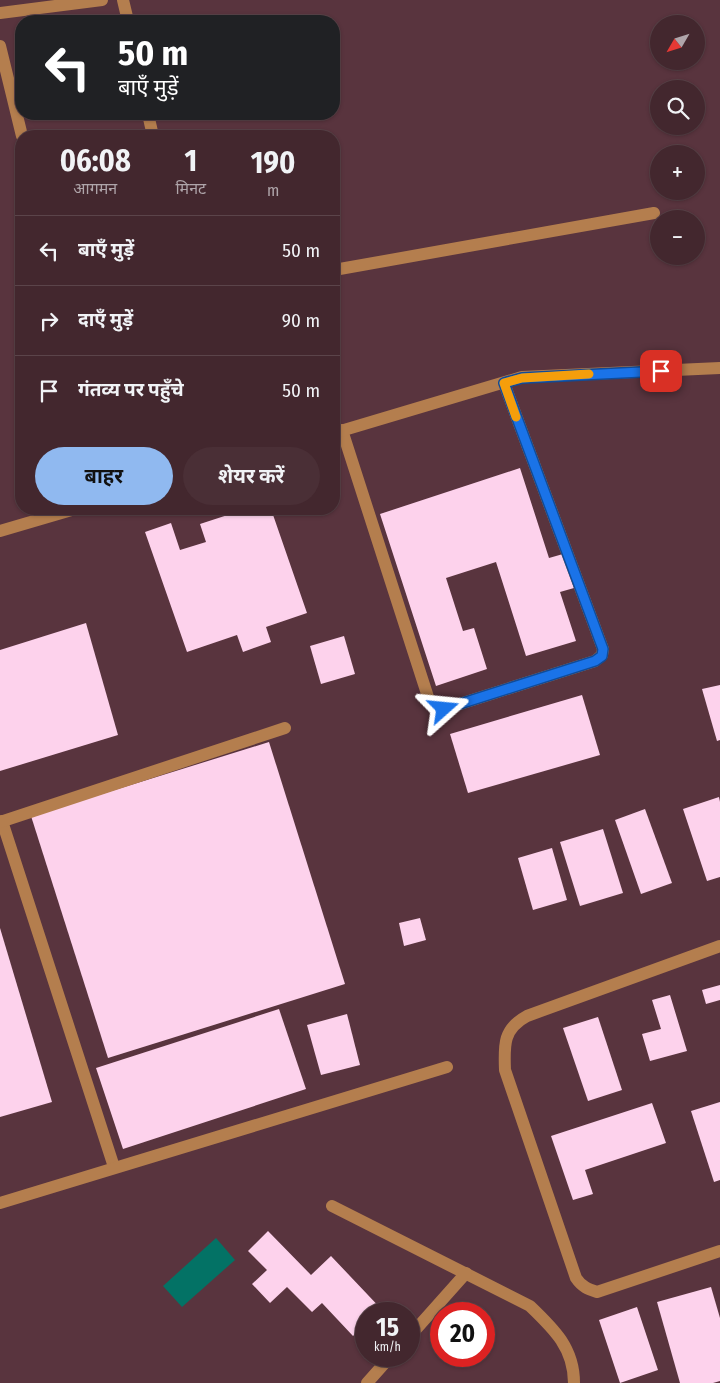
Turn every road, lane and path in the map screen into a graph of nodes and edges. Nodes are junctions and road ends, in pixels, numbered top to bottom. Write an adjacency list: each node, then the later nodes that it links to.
1 (102, 0): 3 (street)
2 (123, 0): 4 (street)
3 (0, 14)
4 (127, 15)
5 (0, 46): 6 (street)
6 (15, 107)
7 (650, 214): 8 (street)
8 (340, 269)
9 (720, 368): 10 (street)
10 (504, 383): 11 (street); 12 (street)
11 (340, 430)
12 (340, 437)
13 (55, 515): 14 (street)
14 (0, 531)
15 (285, 728): 16 (street)
16 (1, 822): 19 (street)
17 (720, 946): 22 (street)
18 (447, 1067): 19 (street)
19 (114, 1167): 20 (street)
20 (0, 1203)
21 (332, 1206): 23 (street)
22 (720, 1251)
23 (466, 1274): 24 (street); 27 (street)
24 (420, 1325)
25 (381, 1367): 26 (street)
26 (367, 1383)
27 (574, 1383)

